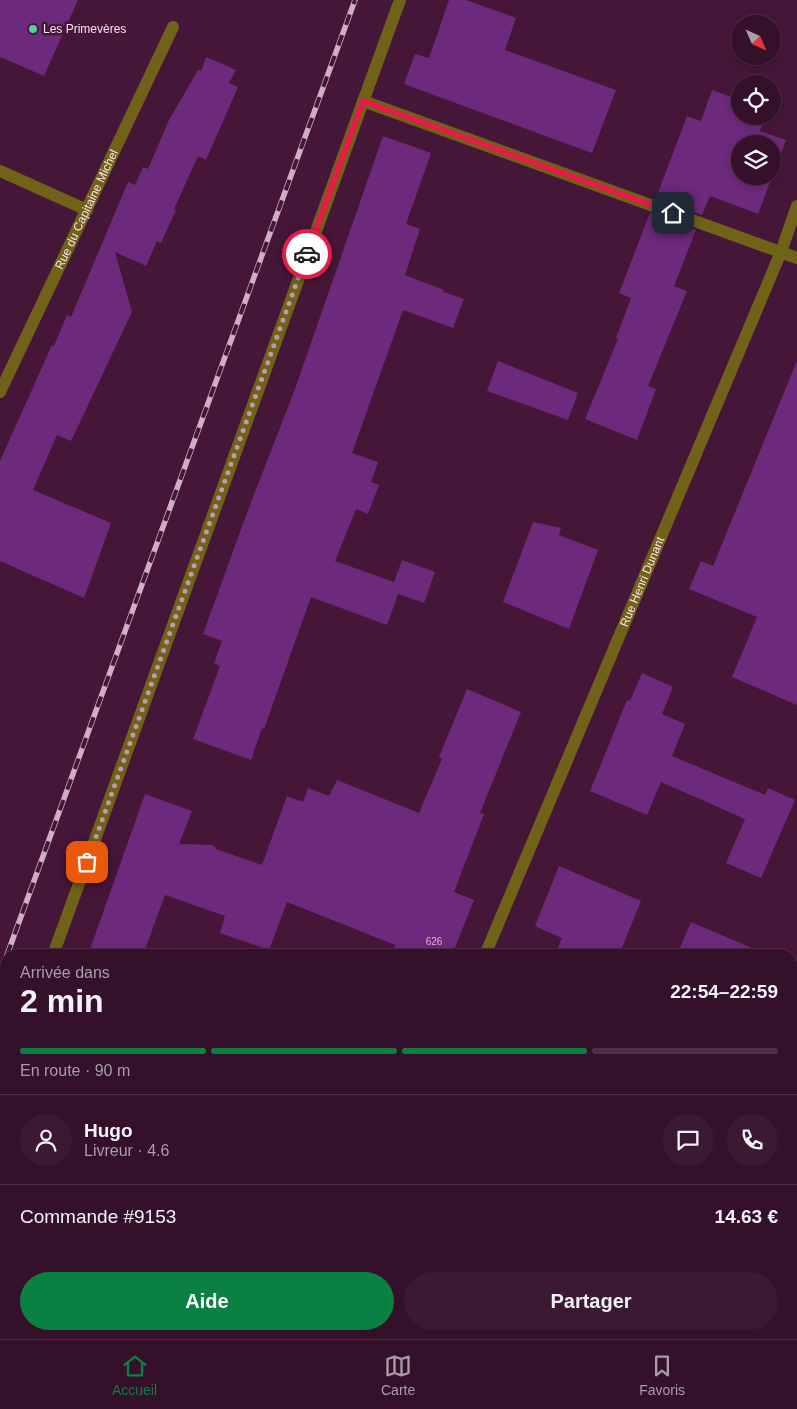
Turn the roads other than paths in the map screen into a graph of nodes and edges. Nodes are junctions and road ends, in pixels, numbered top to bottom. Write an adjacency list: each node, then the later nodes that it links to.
1 (400, 0): 3 (street)
2 (173, 27): 6 (street, Rue du Capitaine Michel)
3 (363, 101): 7 (street); 10 (street)
4 (0, 170): 6 (street)
5 (797, 206): 7 (street, Rue Henri Dunant)
6 (87, 210): 9 (street, Rue du Capitaine Michel)
7 (780, 252): 8 (street); 11 (street, Rue Henri Dunant)
8 (797, 258)
9 (0, 392)
10 (55, 949)
11 (489, 949)

